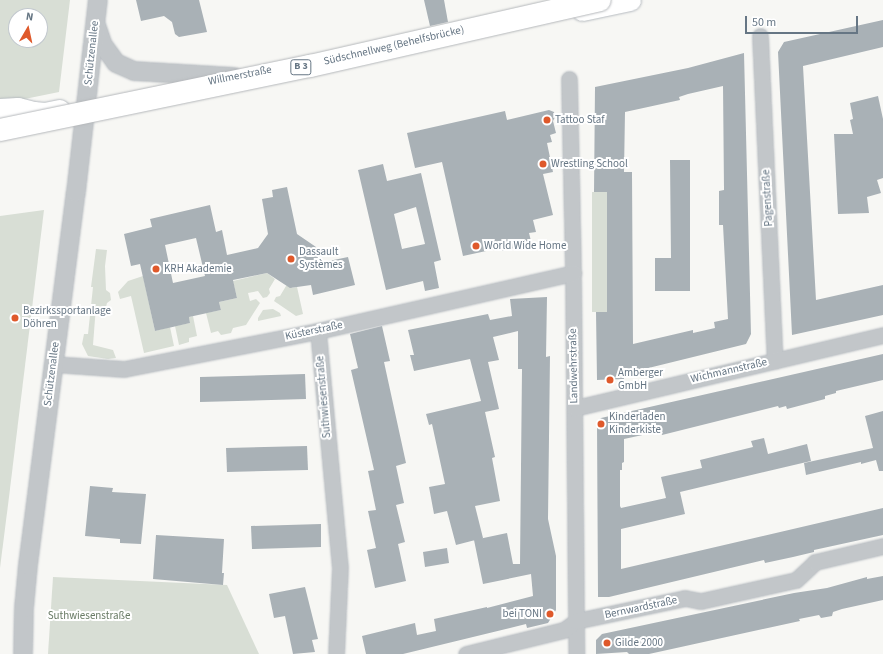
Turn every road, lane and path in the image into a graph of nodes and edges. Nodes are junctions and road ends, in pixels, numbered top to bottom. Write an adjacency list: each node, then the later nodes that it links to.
1 (98, 0): 5 (street, Schützenallee)
2 (600, 0): 12 (highway, Südschnellweg (Behelfsbrücke) / B 3, bridge)
3 (630, 0): 4 (main road, Willmerstraße)
4 (571, 4): 7 (main road, Willmerstraße); 11 (highway, Südschnellweg (Behelfsbrücke) / B 3)
5 (95, 21): 7 (street); 9 (street, Schützenallee)
6 (760, 36): 16 (street, Pagenstraße)
7 (235, 77): 9 (main road, Willmerstraße)
8 (569, 79): 13 (street, Landwehrstraße)
9 (86, 105): 10 (highway); 17 (street, Schützenallee)
10 (0, 110)
11 (0, 121)
12 (0, 130)
13 (573, 273): 14 (street, Küsterstraße); 18 (street, Landwehrstraße)
14 (318, 331): 17 (street, Küsterstraße); 22 (street, Suthwiesenstraße)
15 (883, 335): 16 (street, Wichmannstraße)
16 (775, 361): 18 (street, Wichmannstraße)
17 (53, 364): 21 (street, Schützenallee)
18 (575, 408): 20 (street, Landwehrstraße)
19 (883, 546): 20 (street, Bernwardstraße)
20 (576, 621): 23 (street, Bernwardstraße); 24 (street, Landwehrstraße)
21 (23, 654)
22 (336, 654)
23 (466, 654)
24 (576, 654)

